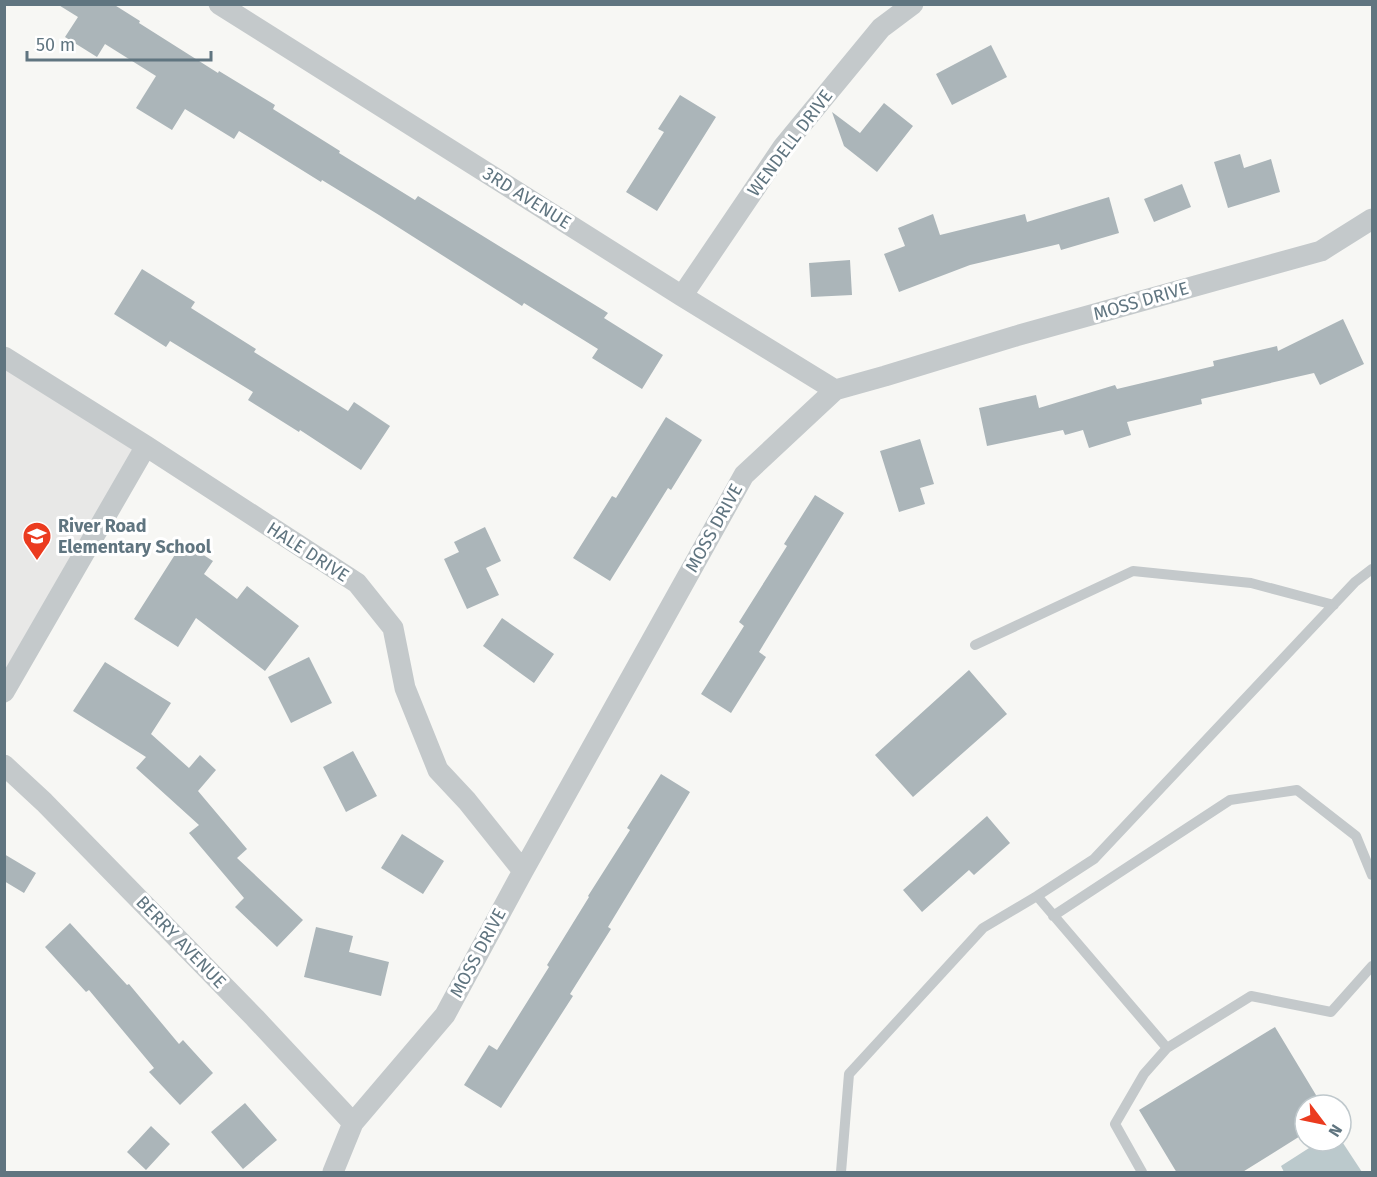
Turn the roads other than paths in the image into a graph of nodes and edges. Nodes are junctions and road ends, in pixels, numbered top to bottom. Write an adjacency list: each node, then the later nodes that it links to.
1 (219, 4): 4 (street, 3RD AVENUE)
2 (913, 4): 4 (street, WENDELL DRIVE)
3 (1372, 219): 6 (street, MOSS DRIVE)
4 (682, 296): 6 (street, 3RD AVENUE)
5 (4, 357): 7 (street, HALE DRIVE)
6 (836, 390): 13 (street, MOSS DRIVE)
7 (146, 446): 11 (street); 13 (street, HALE DRIVE)
8 (1372, 569): 9 (lane)
9 (1334, 605): 10 (lane); 15 (lane)
10 (975, 645)
11 (4, 692)
12 (4, 765): 19 (street, BERRY AVENUE)
13 (523, 871): 19 (street, MOSS DRIVE)
14 (1372, 875): 16 (lane)
15 (1037, 896): 16 (lane); 21 (lane)
16 (1053, 916): 18 (lane)
17 (1372, 966): 18 (lane)
18 (1167, 1048): 22 (lane)
19 (353, 1123): 20 (street, MOSS DRIVE)
20 (333, 1173)
21 (841, 1173)
22 (1142, 1173)

